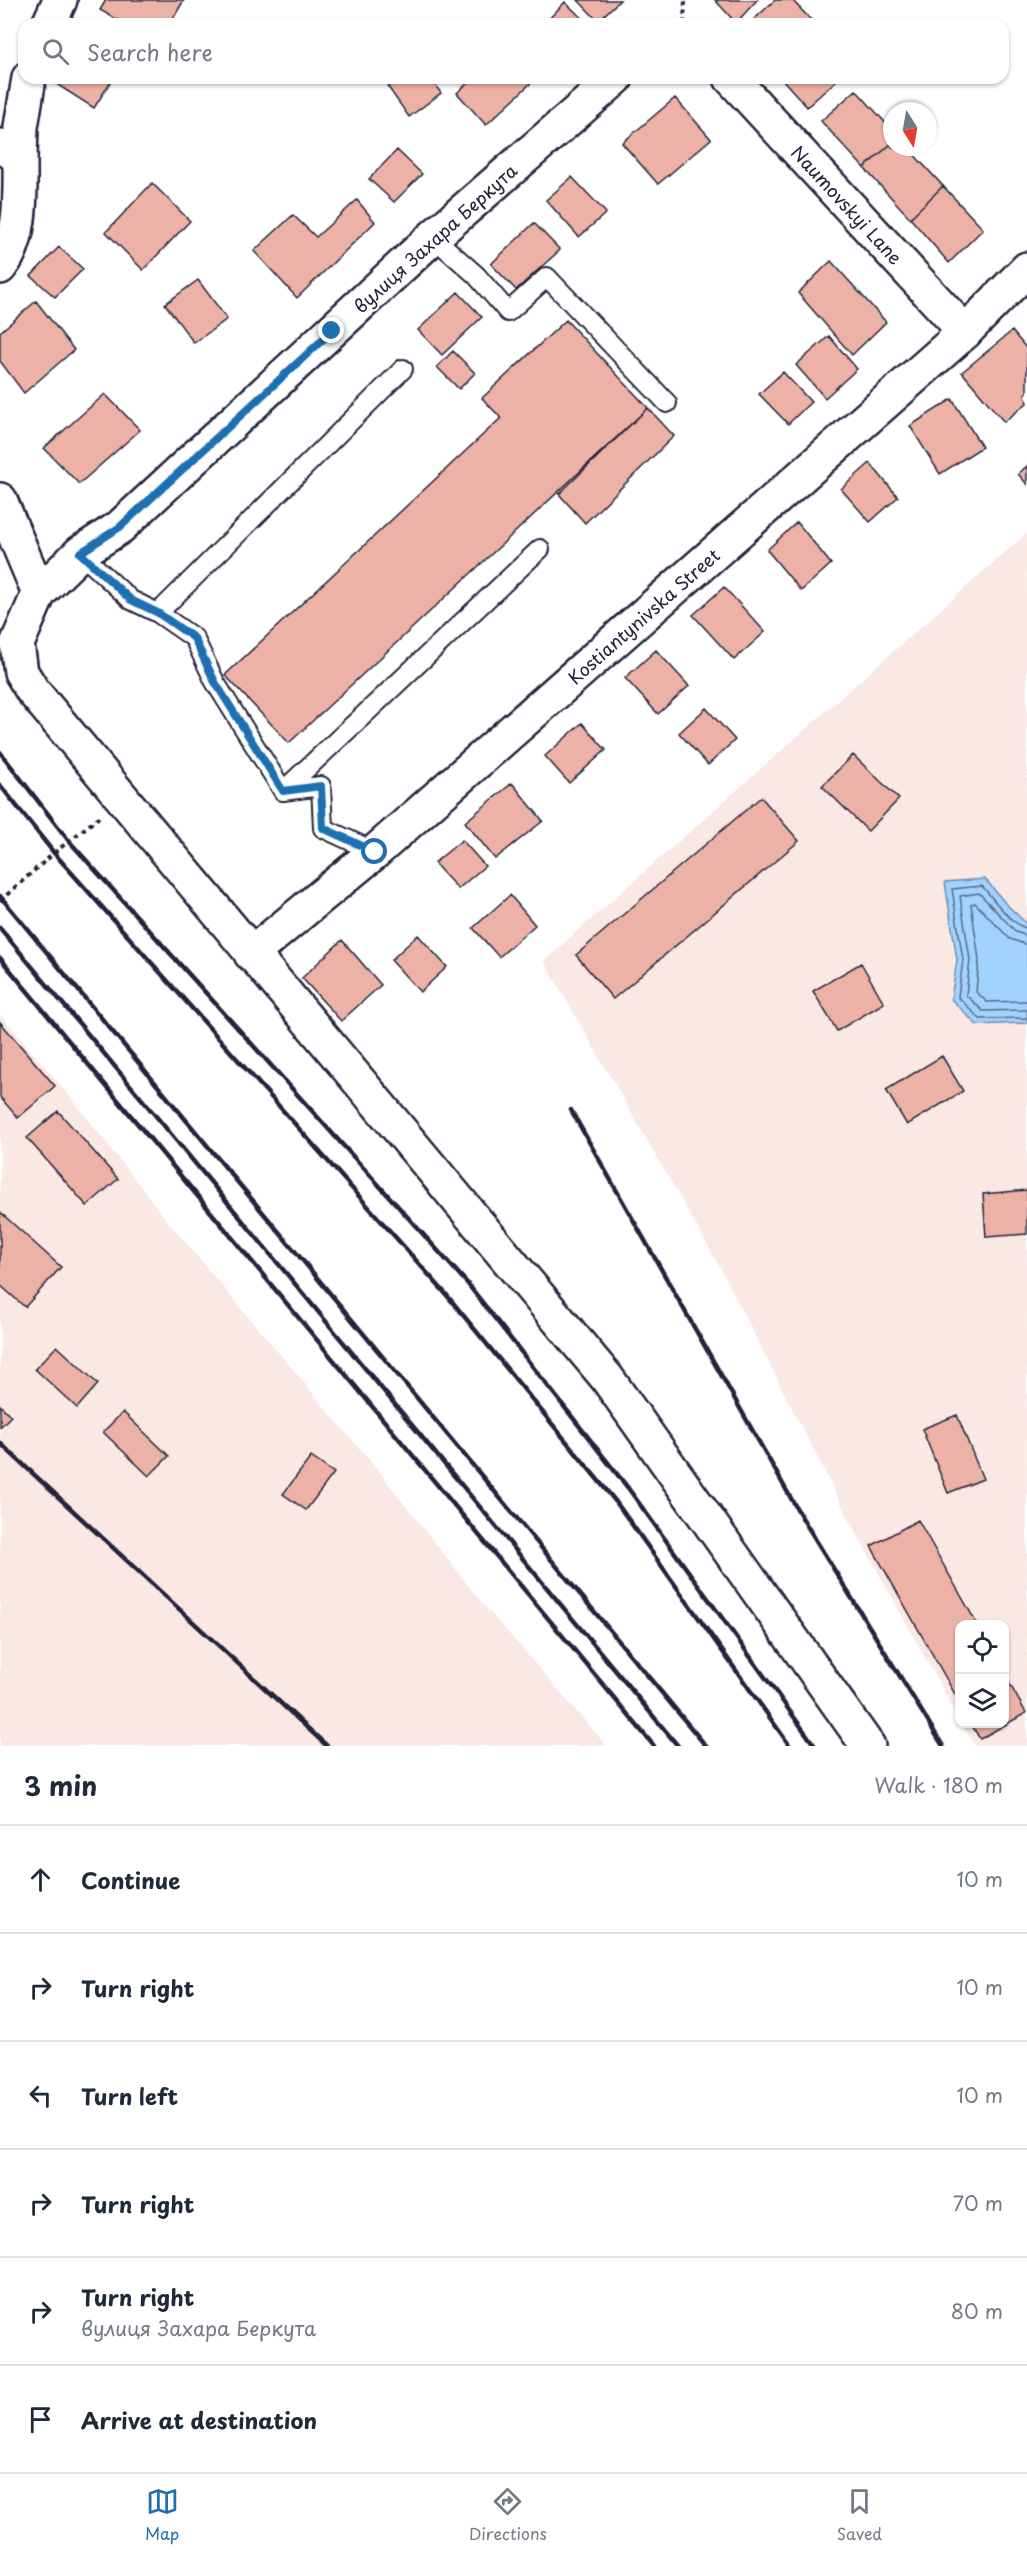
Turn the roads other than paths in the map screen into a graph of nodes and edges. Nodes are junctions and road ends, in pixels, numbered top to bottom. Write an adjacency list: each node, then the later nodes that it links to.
1 (60, 0): 2 (street)
2 (52, 18)
3 (27, 84): 6 (street)
4 (609, 84): 7 (street, вулиця Захара Беркута)
5 (737, 84): 10 (street, Naumovskyi Lane)
6 (10, 152): 8 (street)
7 (433, 237): 12 (lane); 15 (street, вулиця Захара Беркута)
8 (0, 267)
9 (1027, 269): 10 (street, Kostiantynivska Street)
10 (965, 332): 19 (street, Kostiantynivska Street)
11 (403, 369): 17 (lane)
12 (667, 403)
13 (0, 500): 16 (street)
14 (540, 549): 18 (lane)
15 (80, 553): 16 (street, вулиця Захара Беркута); 17 (lane)
16 (39, 593): 20 (street, вулиця Захара Беркута)
17 (158, 613): 18 (lane)
18 (283, 791): 19 (lane)
19 (375, 852): 20 (street, Kostiantynivska Street)
20 (250, 954): 21 (street, вулиця Захара Беркута)
21 (868, 1746)

